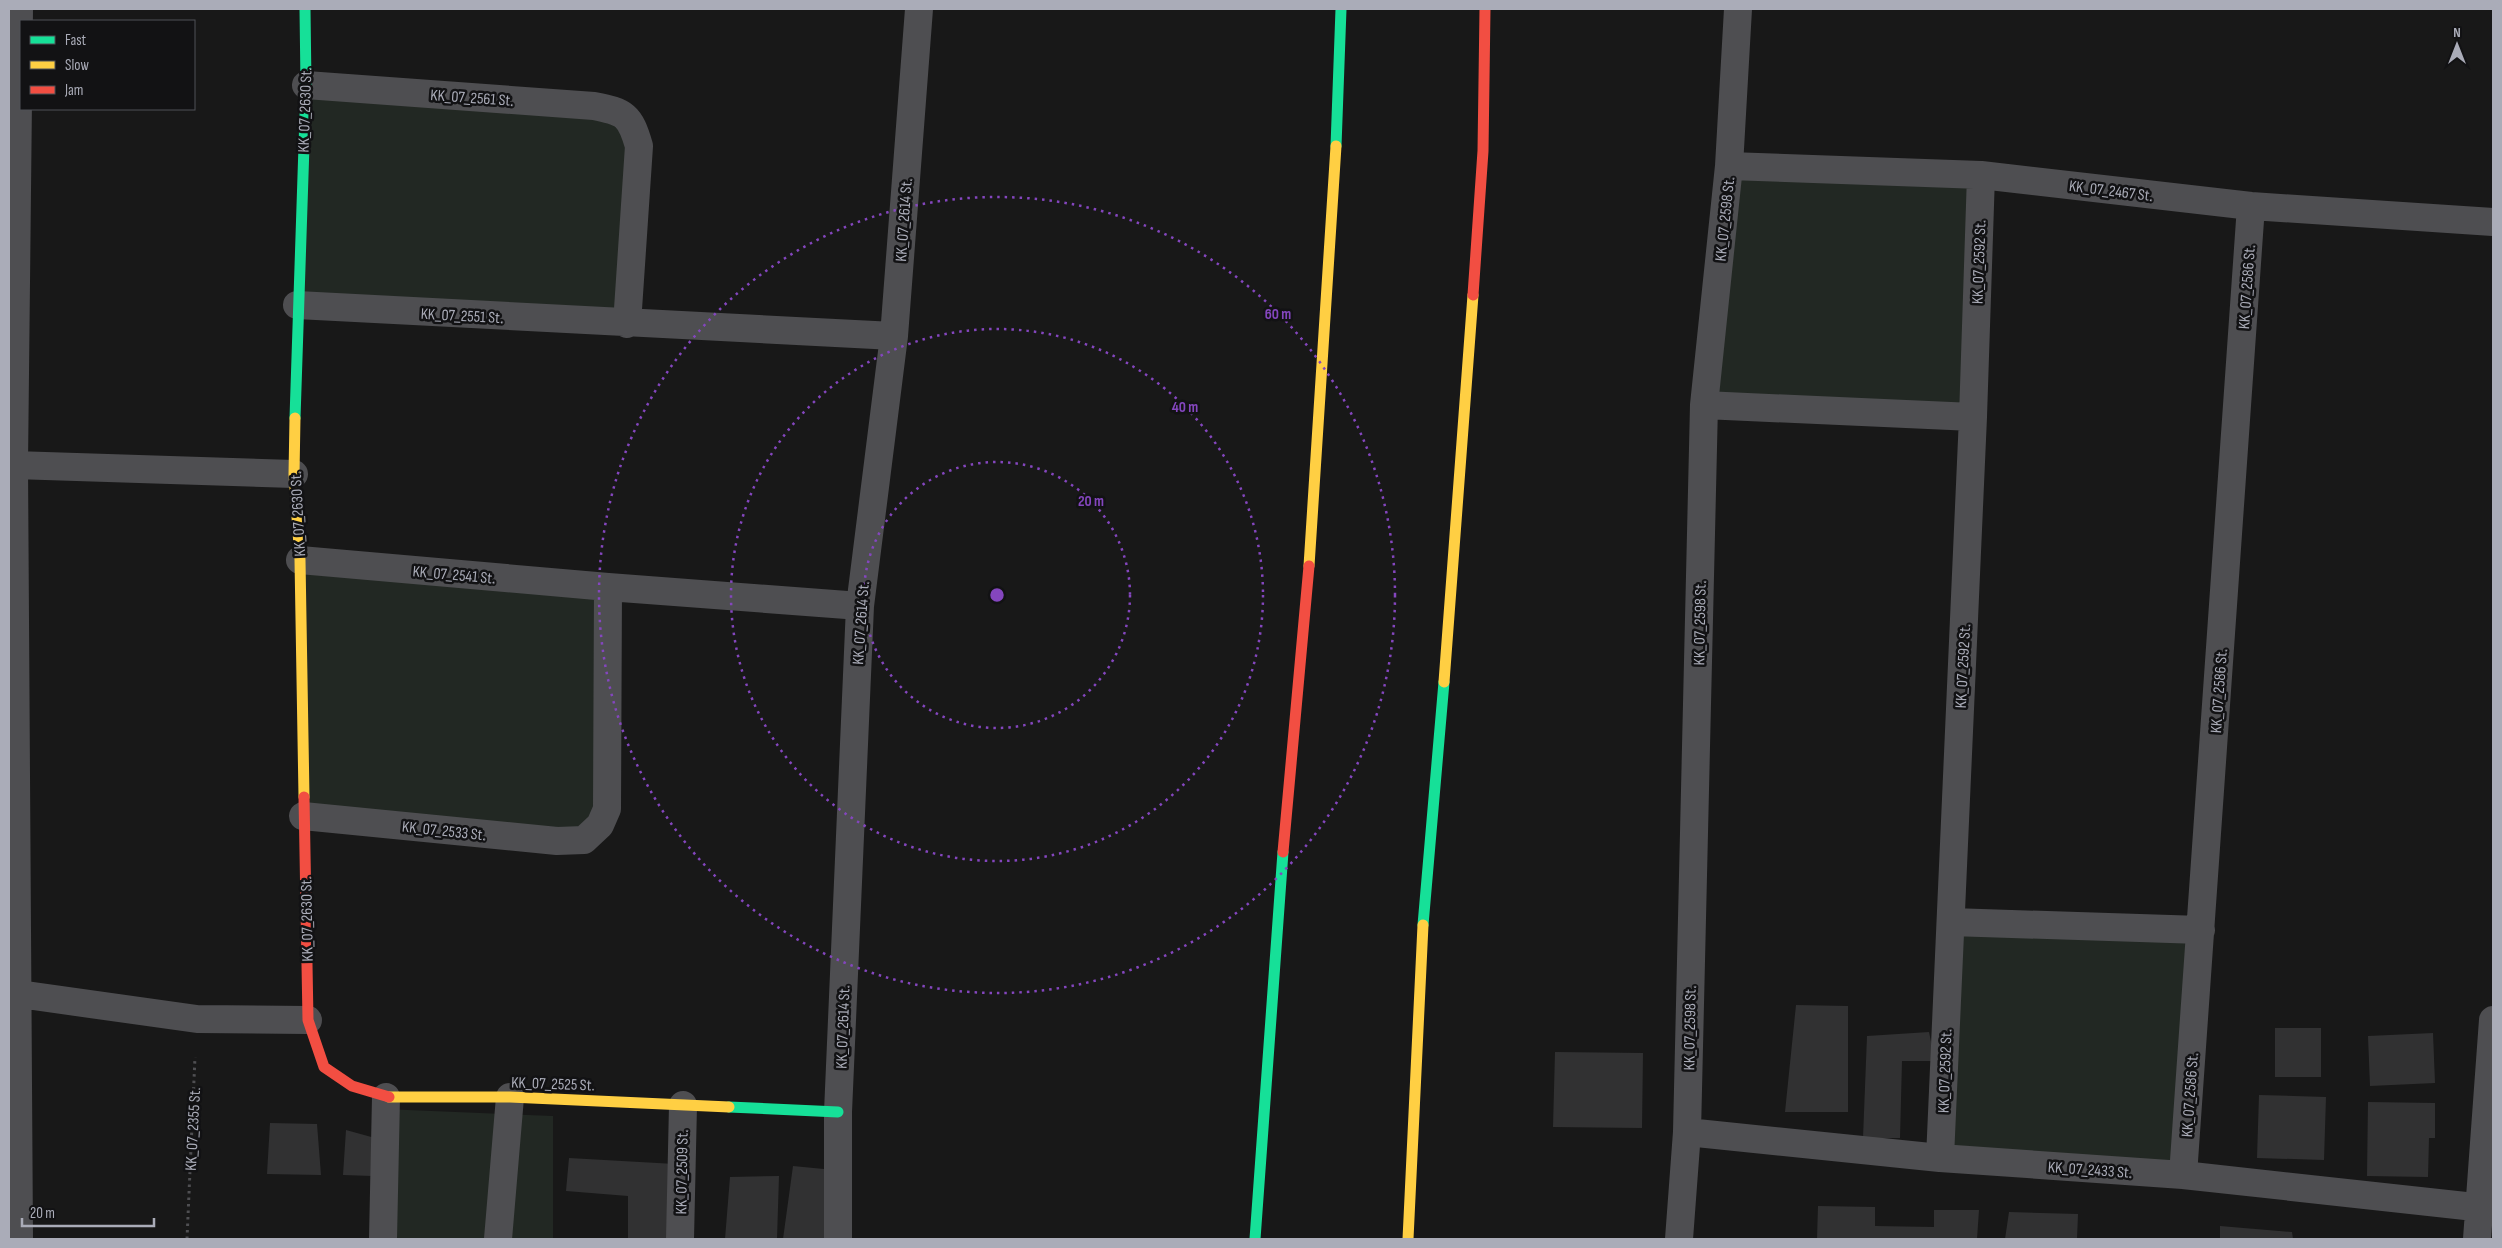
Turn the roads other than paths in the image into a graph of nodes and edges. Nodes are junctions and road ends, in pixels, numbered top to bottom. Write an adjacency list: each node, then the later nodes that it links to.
1 (19, 9): 17 (street)
2 (305, 9): 7 (main road, KK_07_2630 St.)
3 (919, 9): 14 (street, KK_07_2614 St.)
4 (1341, 9): 41 (main road)
5 (1485, 9): 42 (main road)
6 (1738, 9): 8 (street, KK_07_2598 St.)
7 (306, 85): 12 (main road, KK_07_2630 St.); 13 (street, KK_07_2561 St.)
8 (1729, 166): 9 (street, KK_07_2467 St.); 15 (street, KK_07_2598 St.)
9 (1980, 175): 10 (street, KK_07_2467 St.); 16 (street, KK_07_2592 St.)
10 (2251, 206): 11 (street, KK_07_2467 St.); 24 (street, KK_07_2586 St.)
11 (2493, 222)
12 (297, 305): 13 (street, KK_07_2551 St.); 18 (main road, KK_07_2630 St.)
13 (627, 324): 14 (street, KK_07_2551 St.)
14 (894, 336): 21 (street, KK_07_2614 St.)
15 (1704, 405): 16 (street); 32 (street, KK_07_2598 St.)
16 (1973, 417): 23 (street, KK_07_2592 St.)
17 (14, 465): 18 (street); 25 (street)
18 (294, 474): 19 (main road, KK_07_2630 St.)
19 (300, 560): 20 (street, KK_07_2541 St.); 22 (main road, KK_07_2630 St.)
20 (608, 588): 21 (street, KK_07_2541 St.); 22 (street, KK_07_2533 St.)
21 (860, 606): 31 (street, KK_07_2614 St.)
22 (303, 816): 26 (main road, KK_07_2630 St.)
23 (1951, 922): 24 (street); 33 (street, KK_07_2592 St.)
24 (2201, 930): 34 (street, KK_07_2586 St.)
25 (19, 994): 26 (street); 36 (street)
26 (308, 1020): 28 (main road, KK_07_2525 St.)
27 (2493, 1020): 35 (street)
28 (386, 1097): 29 (main road, KK_07_2525 St.); 37 (street)
29 (510, 1097): 30 (main road, KK_07_2525 St.); 38 (street)
30 (683, 1105): 31 (main road, KK_07_2525 St.); 39 (street, KK_07_2509 St.)
31 (838, 1112): 40 (street, KK_07_2614 St.)
32 (1687, 1132): 33 (street, KK_07_2433 St.); 43 (street, KK_07_2598 St.)
33 (1940, 1158): 34 (street, KK_07_2433 St.)
34 (2183, 1175): 35 (street, KK_07_2433 St.)
35 (2486, 1208): 44 (street)
36 (20, 1239)
37 (384, 1239)
38 (498, 1239)
39 (680, 1239)
40 (838, 1239)
41 (1255, 1239)
42 (1408, 1239)
43 (1679, 1239)
44 (2477, 1239)

